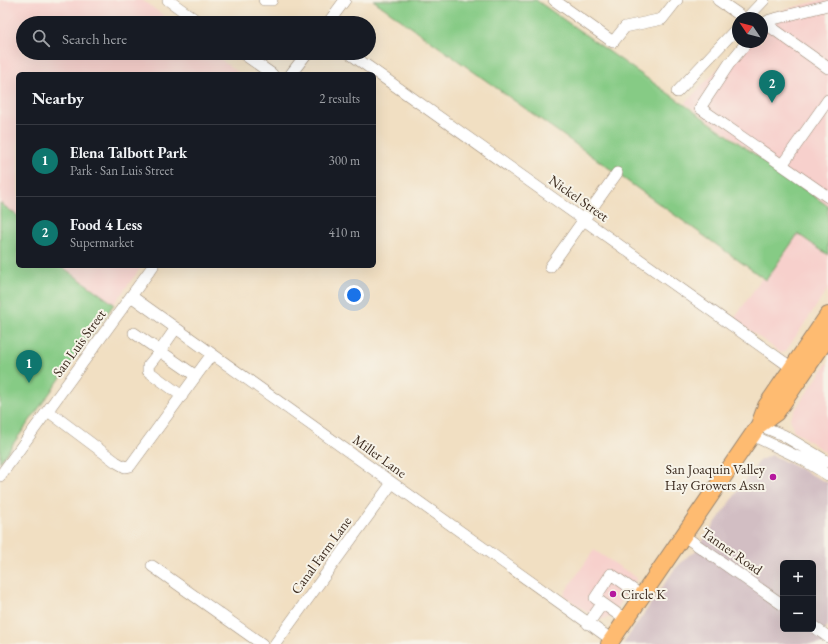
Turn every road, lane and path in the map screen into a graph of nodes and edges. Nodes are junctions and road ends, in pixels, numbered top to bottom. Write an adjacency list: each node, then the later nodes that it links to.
1 (168, 0): 12 (street)
2 (264, 0): 3 (street)
3 (272, 0)
4 (345, 0): 13 (street)
5 (554, 0): 6 (street)
6 (677, 0)
7 (718, 0): 10 (street)
8 (764, 0): 11 (street)
9 (828, 6): 14 (street)
10 (735, 12)
11 (753, 12)
12 (190, 16)
13 (333, 16)
14 (768, 21)
15 (768, 27): 21 (street)
16 (732, 33): 26 (street)
17 (742, 48): 28 (street)
18 (252, 60): 22 (street)
19 (301, 60): 23 (street)
20 (359, 60): 25 (street, Nickel Street)
21 (828, 68)
22 (269, 72)
23 (292, 72)
24 (376, 72): 31 (street, Nickel Street)
25 (376, 72)
26 (677, 92)
27 (828, 100): 28 (street)
28 (782, 165): 30 (street)
29 (616, 173): 31 (street)
30 (828, 197)
31 (583, 219): 32 (street); 41 (street, Nickel Street)
32 (550, 267)
33 (152, 268): 34 (street, San Luis Street)
34 (131, 296): 36 (street, Miller Lane); 44 (street, San Luis Street)
35 (828, 315): 41 (highway)
36 (176, 328): 39 (street); 40 (street, Miller Lane)
37 (134, 333): 39 (street)
38 (828, 337): 45 (highway)
39 (160, 351): 42 (street); 43 (street)
40 (212, 354): 42 (street); 49 (street, Miller Lane)
41 (792, 368): 45 (highway)
42 (196, 376): 43 (street)
43 (182, 396): 44 (street)
44 (48, 412): 48 (street, San Luis Street)
45 (755, 430): 46 (street); 47 (street); 50 (highway)
46 (828, 462)
47 (828, 475)
48 (0, 476)
49 (392, 483): 56 (street, Miller Lane); 61 (street, Canal Farm Lane)
50 (684, 536): 52 (highway); 53 (street, Tanner Road)
51 (152, 566): 60 (street)
52 (642, 596): 54 (street); 55 (highway)
53 (780, 603)
54 (602, 604): 55 (street); 56 (street)
55 (626, 620): 59 (highway)
56 (588, 624): 59 (street, Miller Lane)
57 (816, 628): 58 (street)
58 (828, 637)
59 (611, 642)
60 (262, 644)
61 (275, 644)

